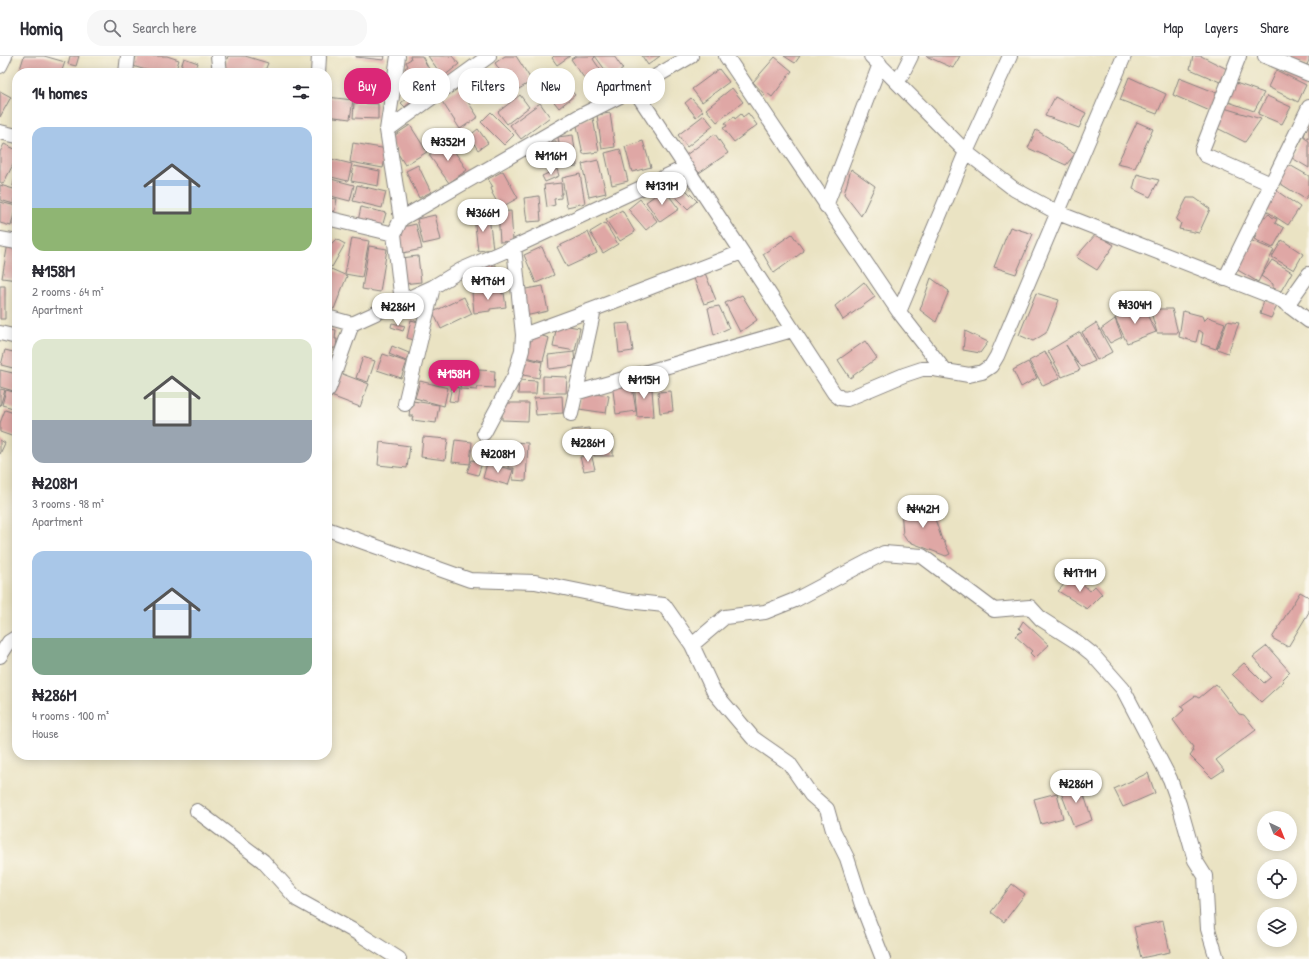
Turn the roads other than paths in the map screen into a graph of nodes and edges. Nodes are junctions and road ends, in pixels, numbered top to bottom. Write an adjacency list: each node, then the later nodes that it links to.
1 (5, 56): 15 (street)
2 (128, 56): 16 (street)
3 (218, 56): 17 (street)
4 (319, 56): 18 (street)
5 (398, 56): 25 (street)
6 (691, 56): 19 (street)
7 (726, 56): 31 (street)
8 (911, 56): 21 (street)
9 (1010, 56): 28 (street)
10 (1124, 56): 32 (street)
11 (1239, 56): 30 (street)
12 (1265, 56): 20 (street)
13 (486, 57): 25 (street)
14 (875, 60): 21 (street); 31 (street)
15 (0, 66)
16 (127, 68)
17 (219, 68)
18 (318, 68)
19 (665, 71)
20 (1309, 74)
21 (898, 82): 28 (street)
22 (604, 104): 34 (street)
23 (644, 104): 29 (street)
24 (1309, 107): 30 (street)
25 (387, 130): 34 (street)
26 (0, 132): 27 (street)
27 (12, 135)
28 (966, 152): 32 (street); 46 (street)
29 (686, 167): 38 (street); 39 (street)
30 (1271, 184): 41 (street)
31 (826, 206): 46 (street)
32 (1058, 213): 41 (street); 54 (street)
33 (332, 219): 35 (street)
34 (401, 219): 35 (street)
35 (394, 234): 43 (street)
36 (0, 239): 37 (street)
37 (12, 241)
38 (514, 247): 42 (street); 52 (street)
39 (742, 252): 45 (street); 50 (street)
40 (1309, 274): 44 (street)
41 (1225, 278): 44 (street)
42 (433, 287): 43 (street); 57 (street)
43 (402, 302): 49 (street)
44 (1287, 305): 48 (street)
45 (594, 309): 52 (street); 56 (street)
46 (899, 312): 54 (street)
47 (332, 318): 49 (street)
48 (1309, 321)
49 (352, 324): 55 (street)
50 (792, 330): 54 (street); 56 (street)
51 (0, 333): 53 (street)
52 (523, 335): 59 (street)
53 (12, 336)
54 (945, 371)
55 (332, 380)
56 (575, 394): 58 (street)
57 (405, 404)
58 (571, 414)
59 (484, 433)
60 (332, 531): 62 (street)
61 (12, 640): 63 (street)
62 (692, 645): 66 (street); 67 (street)
63 (0, 656)
64 (197, 811): 65 (street)
65 (398, 959)
66 (882, 959)
67 (1218, 959)

